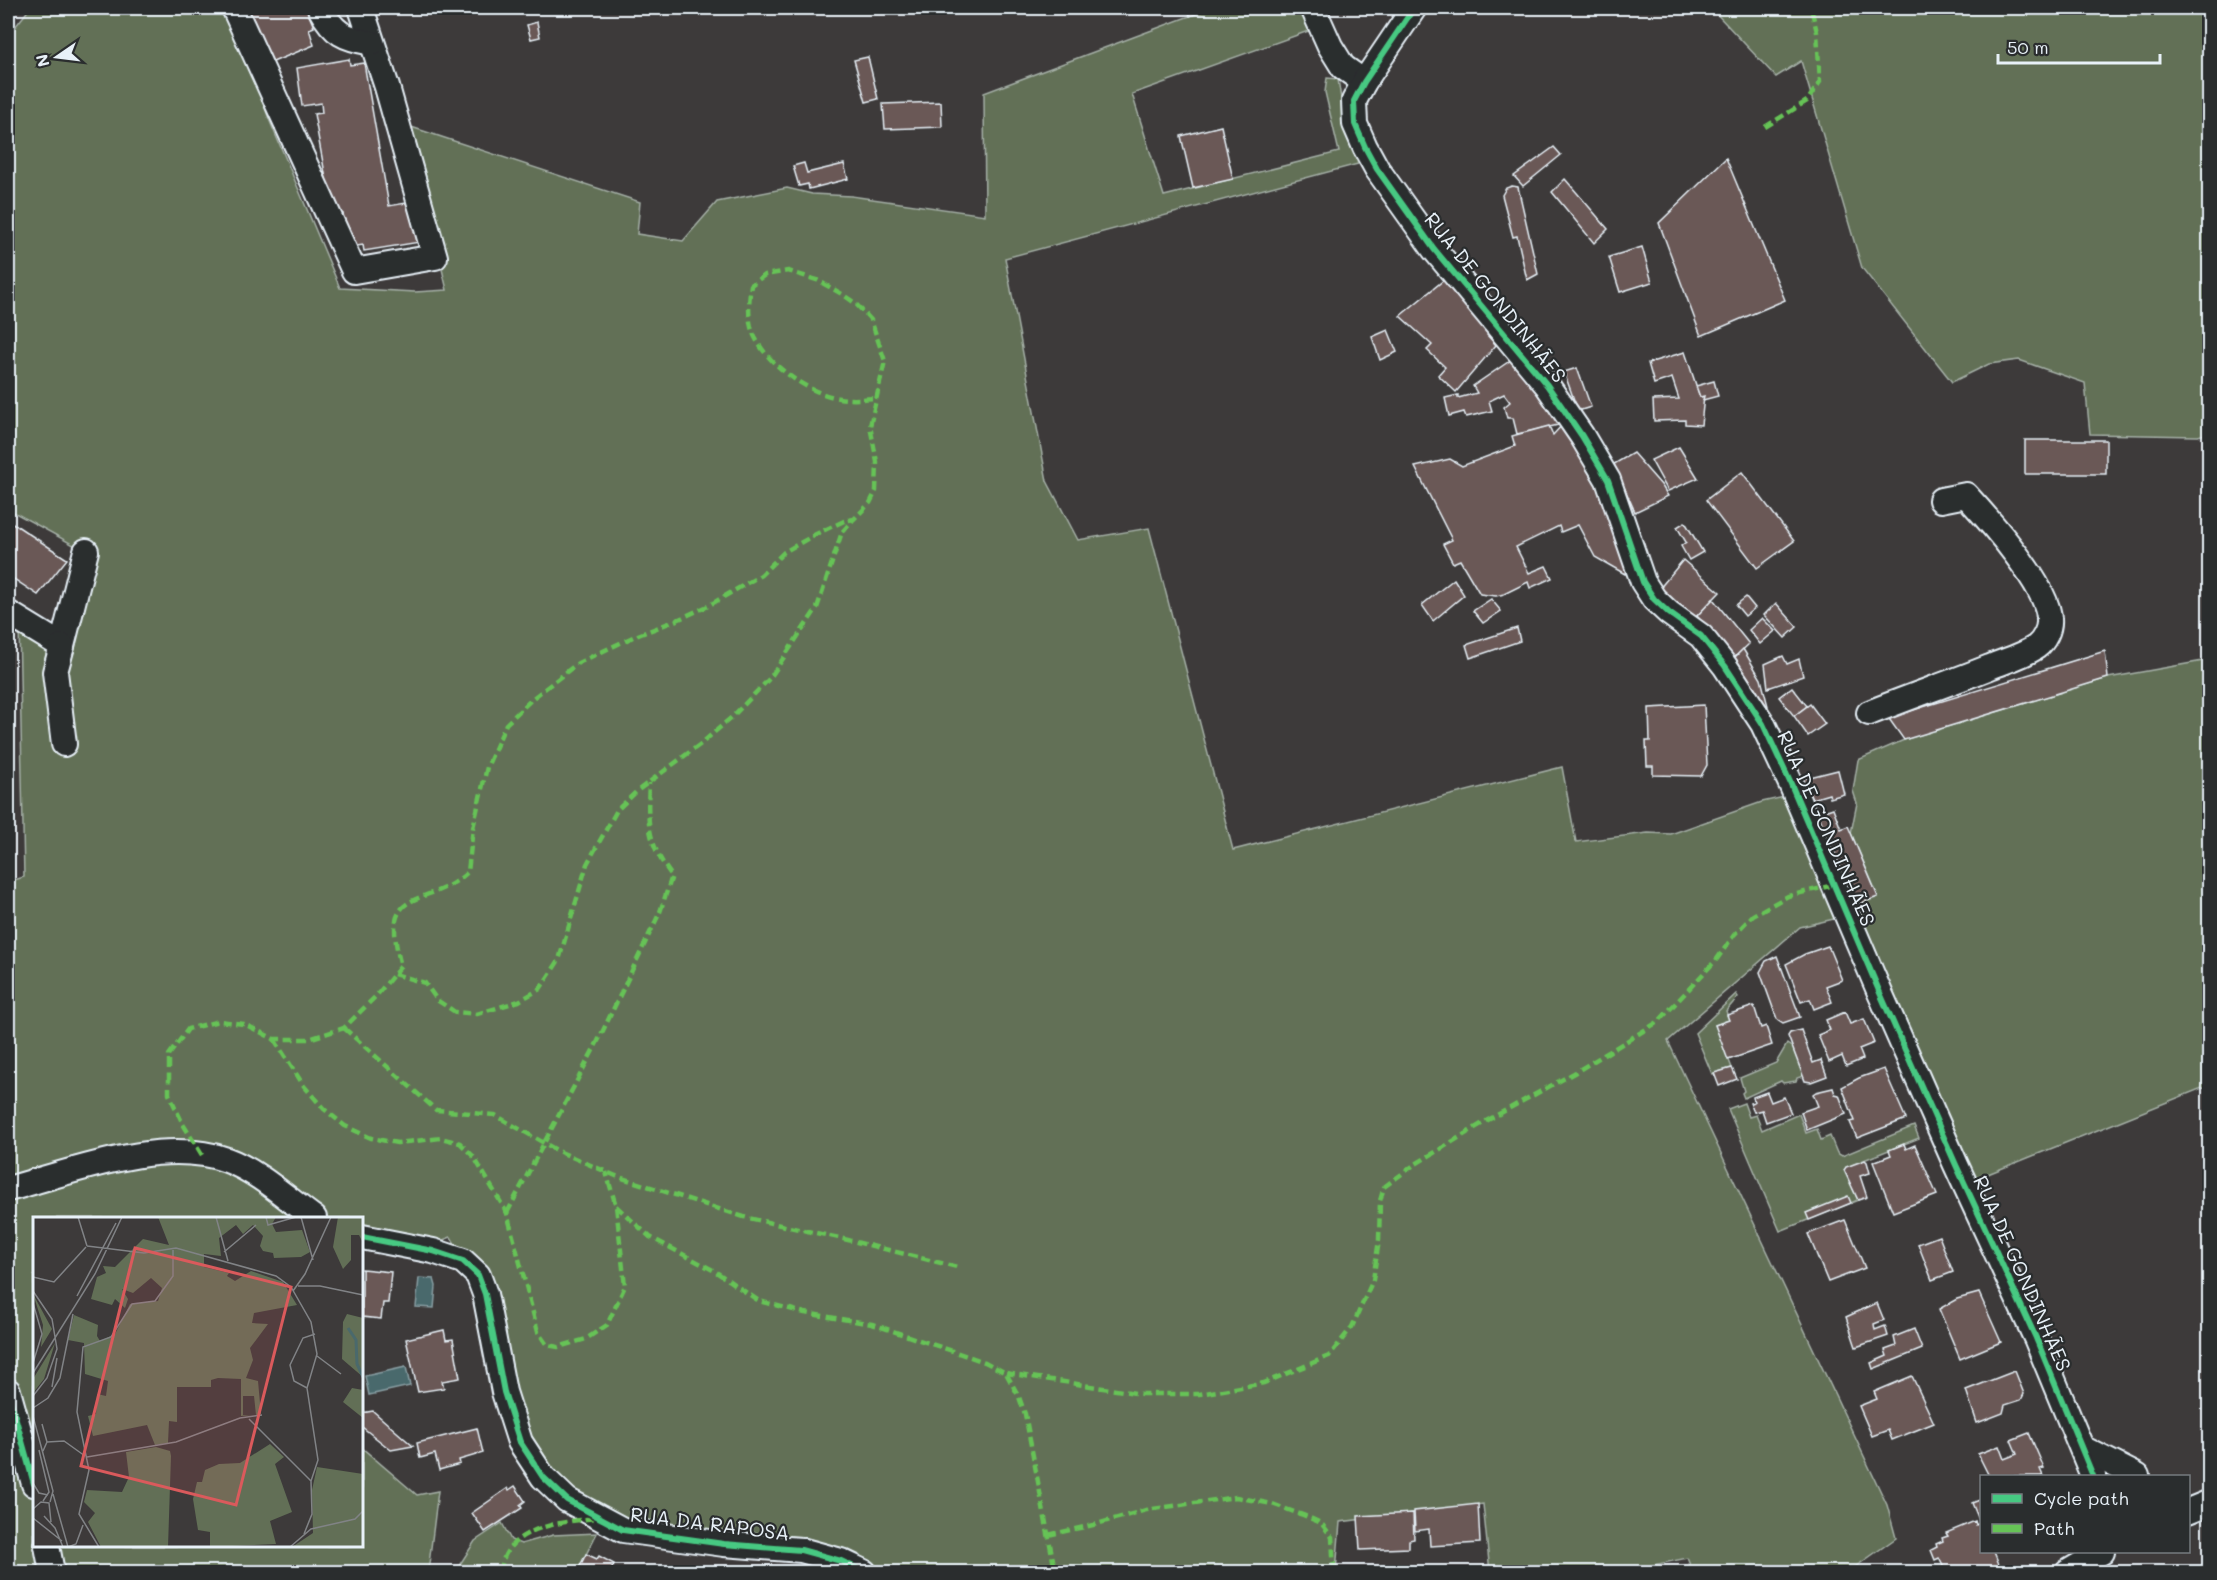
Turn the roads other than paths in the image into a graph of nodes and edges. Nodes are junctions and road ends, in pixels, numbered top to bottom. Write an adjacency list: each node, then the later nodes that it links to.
1 (234, 8): 6 (street)
2 (320, 8): 6 (street)
3 (361, 8): 6 (street)
4 (1313, 8): 7 (street)
5 (1414, 8): 7 (street, RUA DE GONDINHÃES)
6 (372, 43)
7 (1364, 82): 18 (street, RUA DE GONDINHÃES)
8 (1941, 500): 12 (street)
9 (86, 551): 11 (street)
10 (8, 613): 11 (street)
11 (62, 646): 13 (street)
12 (1869, 712)
13 (64, 744)
14 (8, 1189): 15 (street)
15 (313, 1217)
16 (363, 1237): 26 (street, RUA DA RAPOSA)
17 (8, 1391): 21 (street)
18 (2082, 1448): 19 (street, RUA DE GONDINHÃES); 20 (street)
19 (2093, 1475)
20 (2135, 1475)
21 (33, 1480)
22 (47, 1547): 25 (street)
23 (2099, 1553): 27 (street)
24 (2109, 1553): 28 (street)
25 (52, 1572)
26 (864, 1572)
27 (2068, 1572)
28 (2098, 1572)

